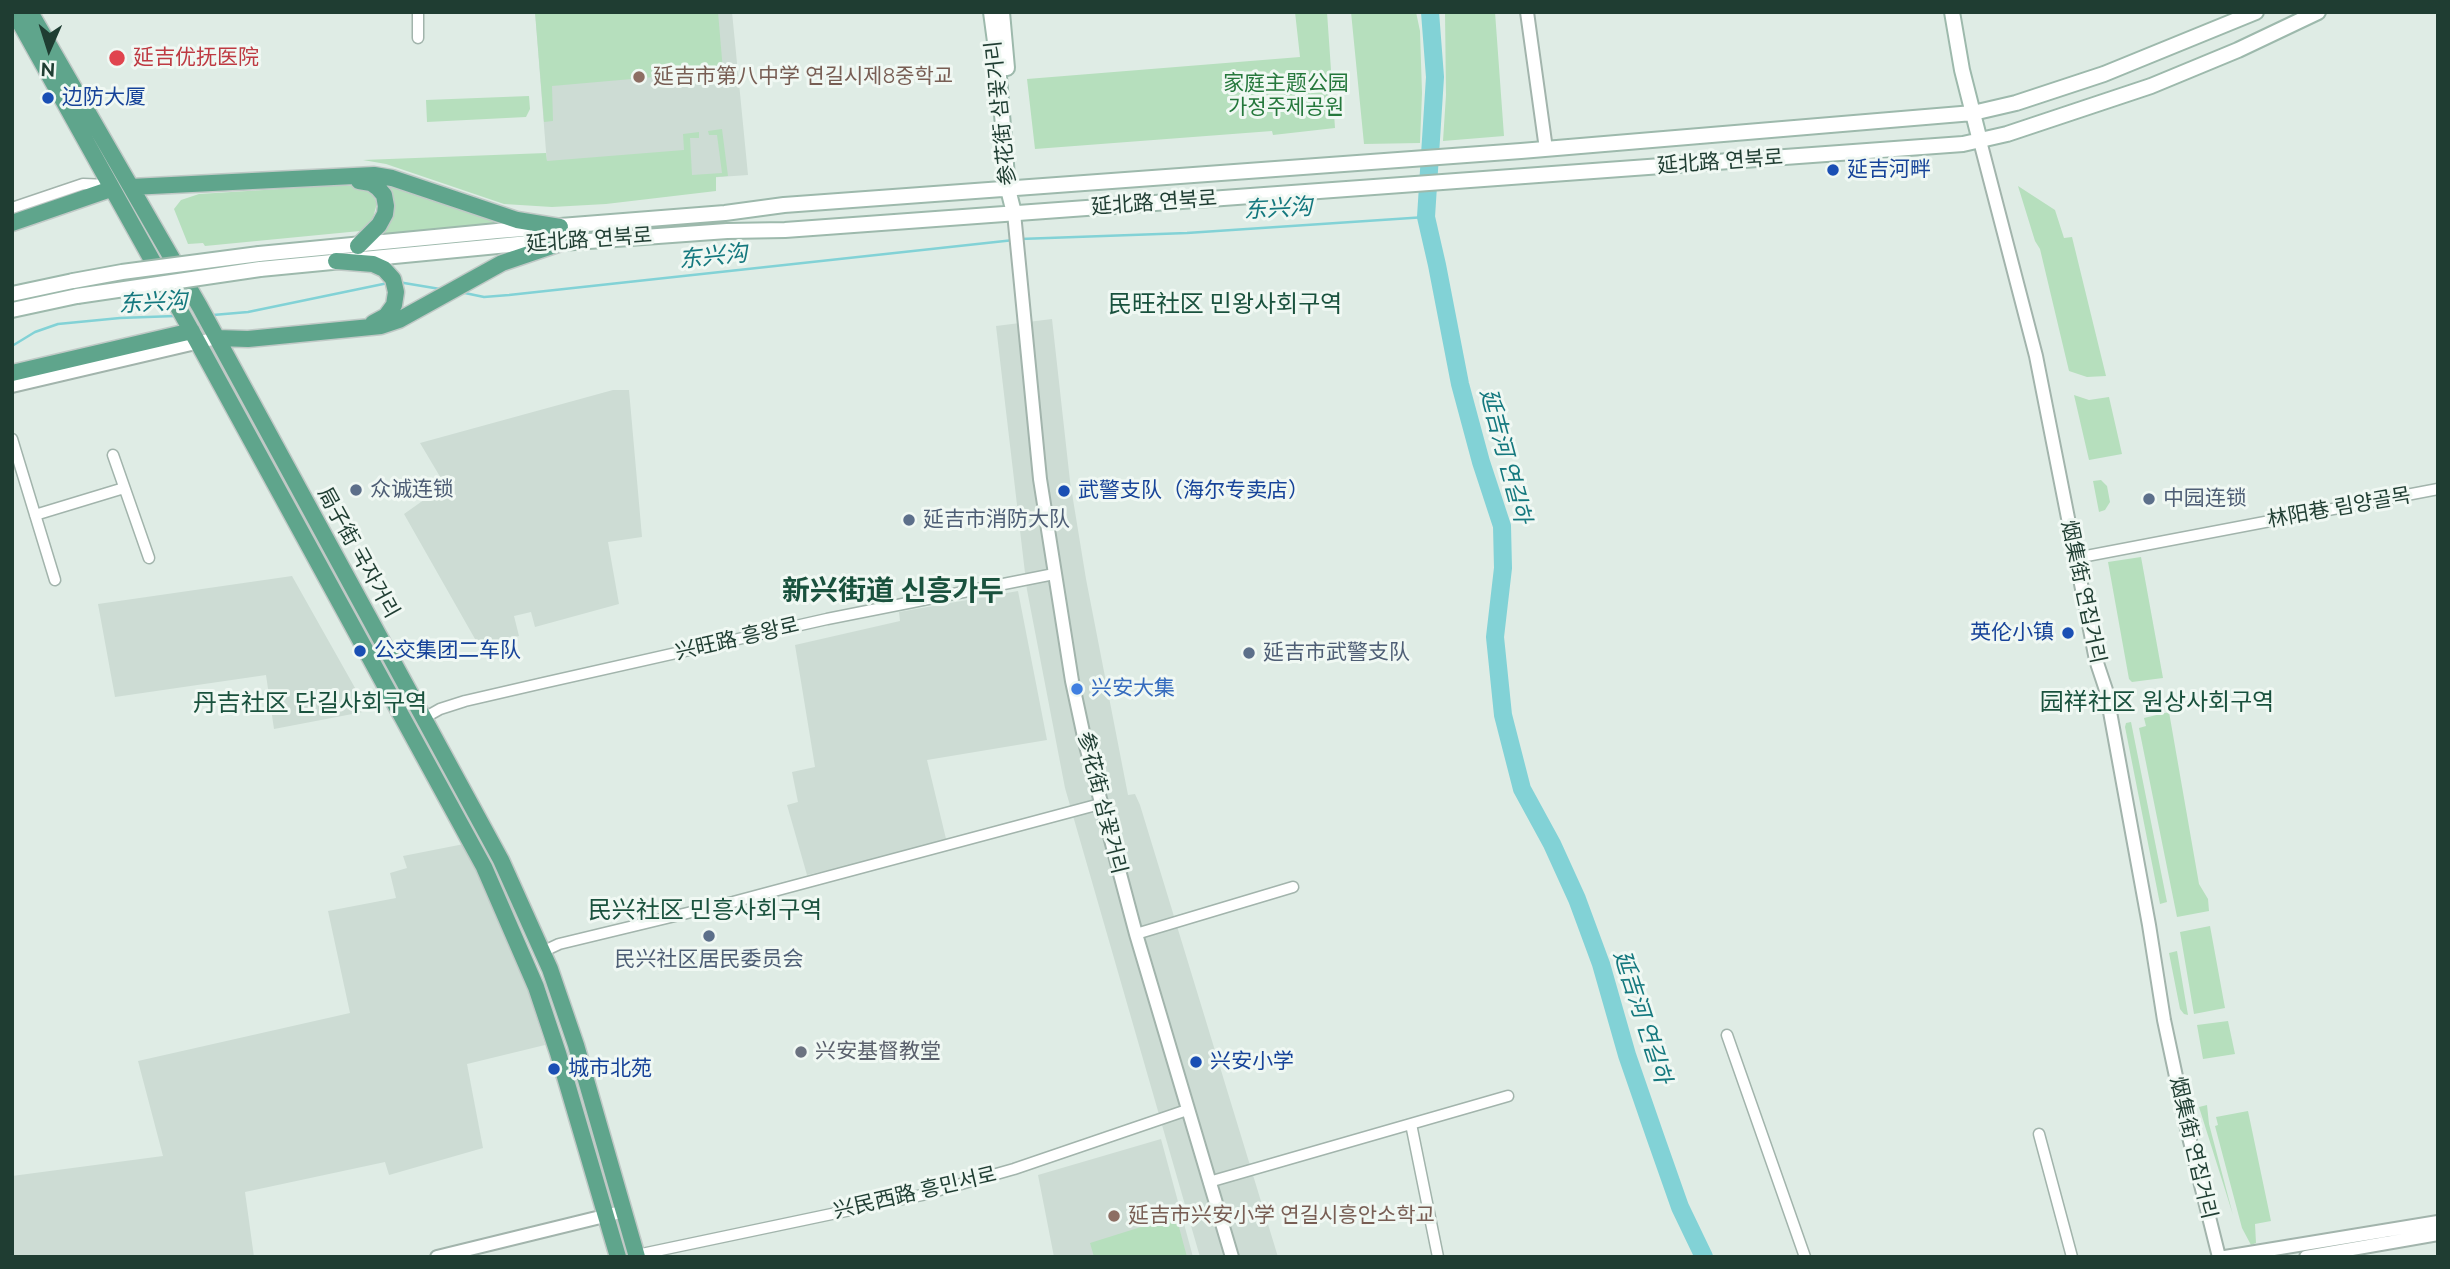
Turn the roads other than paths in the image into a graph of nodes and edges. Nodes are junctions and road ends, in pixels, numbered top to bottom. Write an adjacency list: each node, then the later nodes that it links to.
1 (14, 12): 14 (main road, 局子街 국자거리)
2 (30, 12): 15 (main road, 局子街 국자거리)
3 (418, 12): 10 (street)
4 (991, 12): 16 (main road, 参花街 삼꽃거리)
5 (1002, 12): 16 (main road, 参花街 삼꽃거리)
6 (1527, 12): 13 (street)
7 (1952, 12): 11 (main road, 烟集街 연집거리)
8 (2256, 12): 11 (main road, 延北路 연북로)
9 (2318, 12): 12 (main road, 延北路 연북로)
10 (418, 38)
11 (1973, 113): 12 (main road, 烟集街 연집거리); 13 (main road, 延北路 연북로)
12 (1980, 141): 18 (main road, 延北路 연북로); 38 (street, 烟集街 연집거리)
13 (1546, 149): 16 (main road, 延北路 연북로)
14 (110, 187): 17 (street); 19 (main road); 20 (main road); 28 (main road, 局子街 국자거리)
15 (132, 189): 21 (main road); 22 (main road); 29 (main road, 局子街 국자거리)
16 (1012, 189): 18 (main road, 参花街 삼꽃거리); 21 (main road, 延北路 연북로)
17 (12, 208)
18 (1014, 213): 21 (main road, 延北路 연북로); 39 (street, 参花街 삼꽃거리)
19 (12, 217)
20 (12, 223)
21 (561, 235): 22 (main road, 延北路 연북로); 23 (main road, 延北路 연북로); 29 (main road)
22 (358, 246): 24 (main road, 延北路 연북로)
23 (335, 261): 24 (main road, 延北路 연북로); 29 (main road)
24 (260, 262): 25 (main road, 延北路 연북로, bridge)
25 (75, 288): 26 (main road, 延北路 연북로); 27 (main road, 延北路 연북로)
26 (12, 294)
27 (12, 310)
28 (193, 333): 29 (street); 30 (main road); 31 (street); 53 (main road, 局子街 국자거리)
29 (215, 333): 41 (main road, 局子街 국자거리)
30 (12, 373)
31 (12, 386)
32 (12, 439): 36 (street)
33 (113, 455): 34 (street)
34 (124, 488): 36 (street); 37 (street)
35 (2438, 489): 38 (street, 林阳巷 림양골목)
36 (35, 515): 40 (street)
37 (149, 558)
38 (2076, 558): 63 (street, 烟集街 연집거리)
39 (1054, 574): 41 (street, 兴旺路 흥왕로); 42 (street, 参花街 삼꽃거리)
40 (55, 580)
41 (424, 718): 45 (main road, 局子街 국자거리)
42 (1100, 804): 44 (street, 参花街 삼꽃거리); 45 (street)
43 (1293, 887): 44 (street)
44 (1136, 934): 48 (street, 参花街 삼꽃거리)
45 (542, 952): 52 (main road, 局子街 국자거리)
46 (1727, 1035): 61 (street)
47 (1508, 1096): 49 (street)
48 (1187, 1110): 51 (street, 参花街 삼꽃거리); 56 (street, 兴民西路 흥민서로)
49 (1410, 1124): 51 (street); 60 (street)
50 (2039, 1134): 62 (street)
51 (1209, 1182): 59 (street, 参花街 삼꽃거리)
52 (625, 1211): 53 (street); 56 (main road, 局子街 국자거리)
53 (607, 1215): 57 (street); 58 (main road, 局子街 국자거리)
54 (2438, 1222): 64 (street)
55 (2438, 1234): 65 (street)
56 (637, 1256)
57 (437, 1257)
58 (618, 1257)
59 (1232, 1257)
60 (1438, 1257)
61 (1805, 1257)
62 (2072, 1257)
63 (2219, 1257)
64 (2225, 1257)
65 (2306, 1257)

